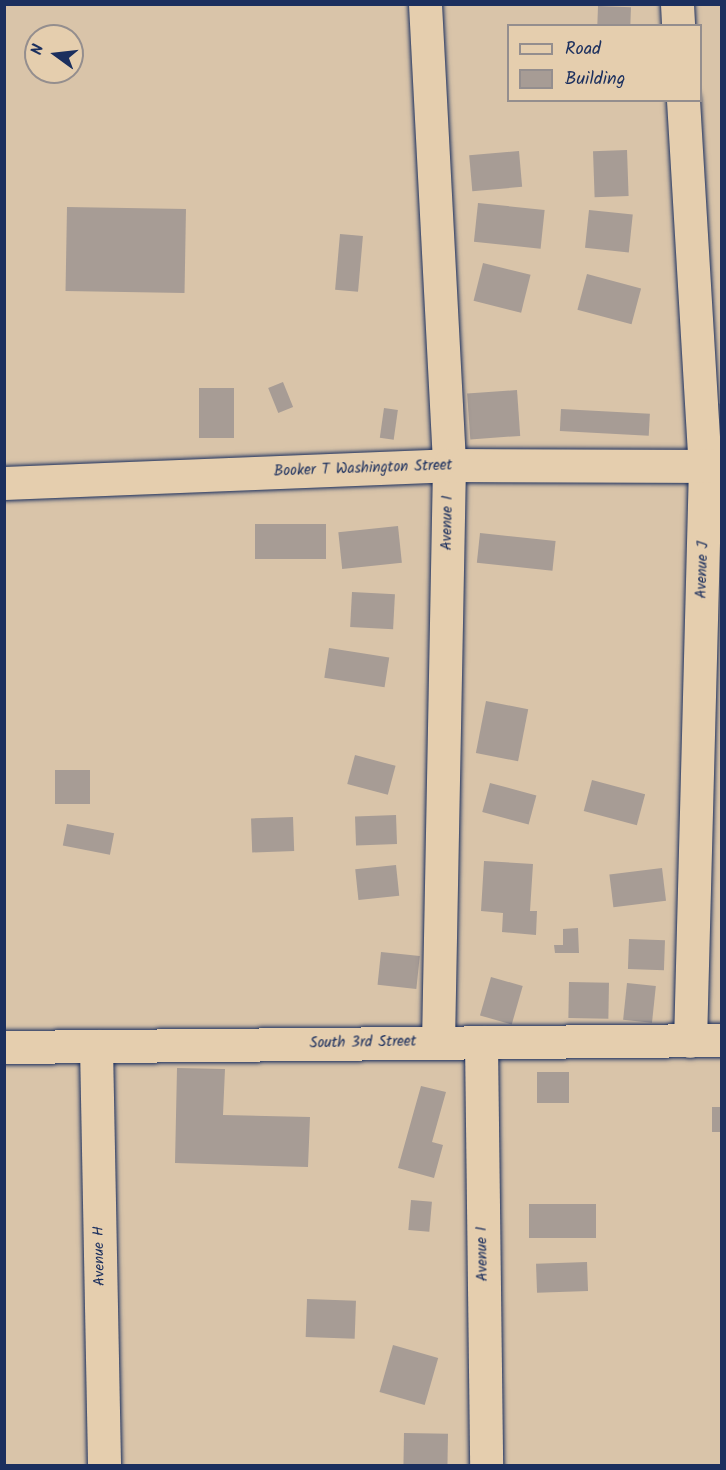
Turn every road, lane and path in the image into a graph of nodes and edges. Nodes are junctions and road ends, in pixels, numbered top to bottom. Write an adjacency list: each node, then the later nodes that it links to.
1 (425, 4): 5 (street, Avenue I)
2 (677, 4): 3 (street)
3 (678, 24)
4 (683, 102): 6 (street, Avenue J)
5 (449, 465): 6 (street, Booker T Washington Street); 7 (street, Booker T Washington Street); 10 (street, Avenue I)
6 (713, 466): 9 (street, Avenue J)
7 (4, 483)
8 (722, 1040): 9 (street, South 3rd Street)
9 (690, 1041): 11 (street, South 3rd Street)
10 (438, 1042): 11 (street, South 3rd Street); 12 (street, South 3rd Street)
11 (481, 1042): 15 (street, Avenue I)
12 (96, 1046): 13 (street, South 3rd Street); 14 (street, Avenue H)
13 (4, 1047)
14 (104, 1466)
15 (486, 1466)

